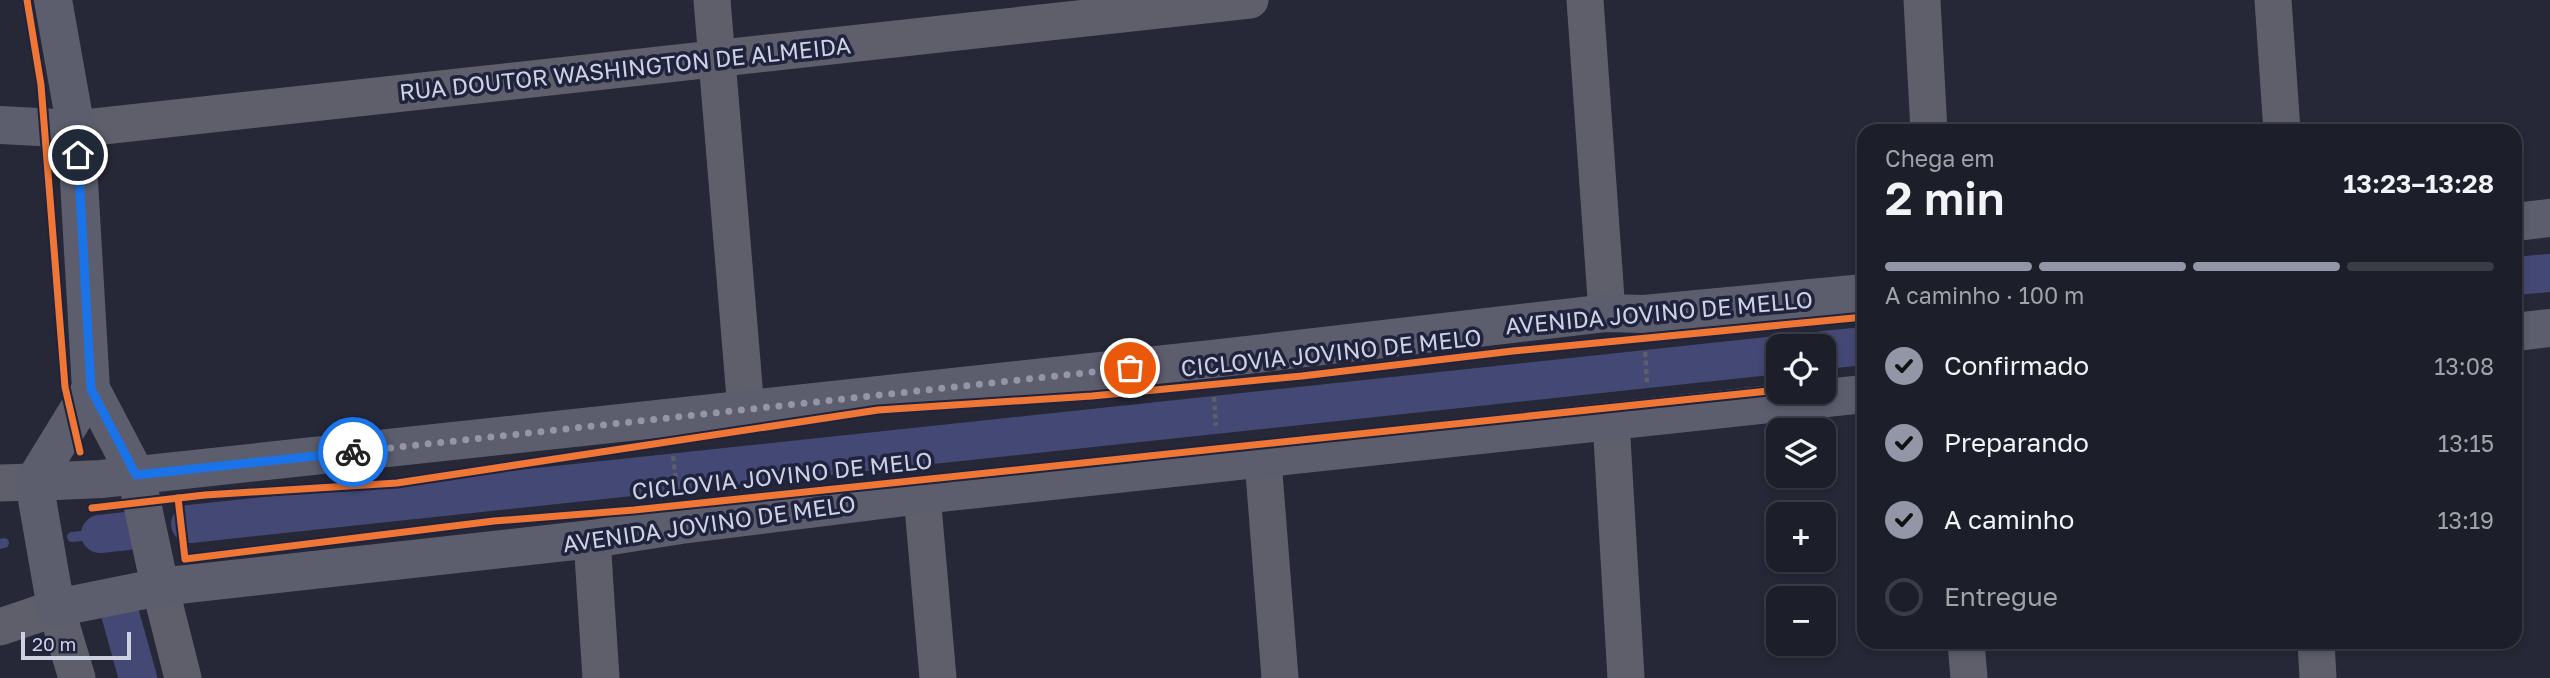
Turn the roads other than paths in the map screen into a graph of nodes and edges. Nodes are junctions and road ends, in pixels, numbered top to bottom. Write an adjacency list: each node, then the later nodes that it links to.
1 (53, 0): 11 (main road)
2 (712, 0): 7 (street)
3 (1250, 0): 7 (street, RUA DOUTOR WASHINGTON DE ALMEIDA)
4 (1585, 0): 15 (street)
5 (1922, 0): 8 (street)
6 (2273, 0): 9 (street)
7 (716, 57): 11 (street, RUA DOUTOR WASHINGTON DE ALMEIDA); 20 (street)
8 (1930, 124)
9 (2282, 124)
10 (0, 125): 11 (main road, RUA DOUTOR WASHINGTON DE ALMEIDA)
11 (76, 129): 18 (main road)
12 (2550, 218): 13 (main road)
13 (2522, 221)
14 (1857, 294): 15 (main road, AVENIDA JOVINO DE MELLO)
15 (1607, 313): 20 (main road, AVENIDA JOVINO DE MELLO)
16 (2550, 328): 17 (main road)
17 (2522, 331)
18 (91, 389): 23 (main road); 24 (main road)
19 (1857, 395): 21 (main road, AVENIDA JOVINO DE MELO)
20 (746, 410): 23 (main road, AVENIDA JOVINO DE MELLO)
21 (1611, 421): 22 (main road, AVENIDA JOVINO DE MELO); 37 (street)
22 (1263, 460): 25 (main road, AVENIDA JOVINO DE MELO); 36 (street)
23 (136, 475): 24 (main road, AVENIDA JOVINO DE MELLO); 27 (main road)
24 (17, 482): 28 (main road)
25 (922, 495): 26 (main road, AVENIDA JOVINO DE MELO); 35 (street)
26 (592, 539): 27 (main road, AVENIDA JOVINO DE MELO); 34 (street)
27 (160, 587): 28 (main road, AVENIDA JOVINO DE MELO); 33 (street)
28 (56, 608): 29 (street); 32 (street)
29 (0, 627)
30 (1967, 649): 38 (street)
31 (2316, 649): 39 (street)
32 (77, 678)
33 (183, 678)
34 (601, 678)
35 (938, 678)
36 (1280, 678)
37 (1626, 678)
38 (1969, 678)
39 (2318, 678)

